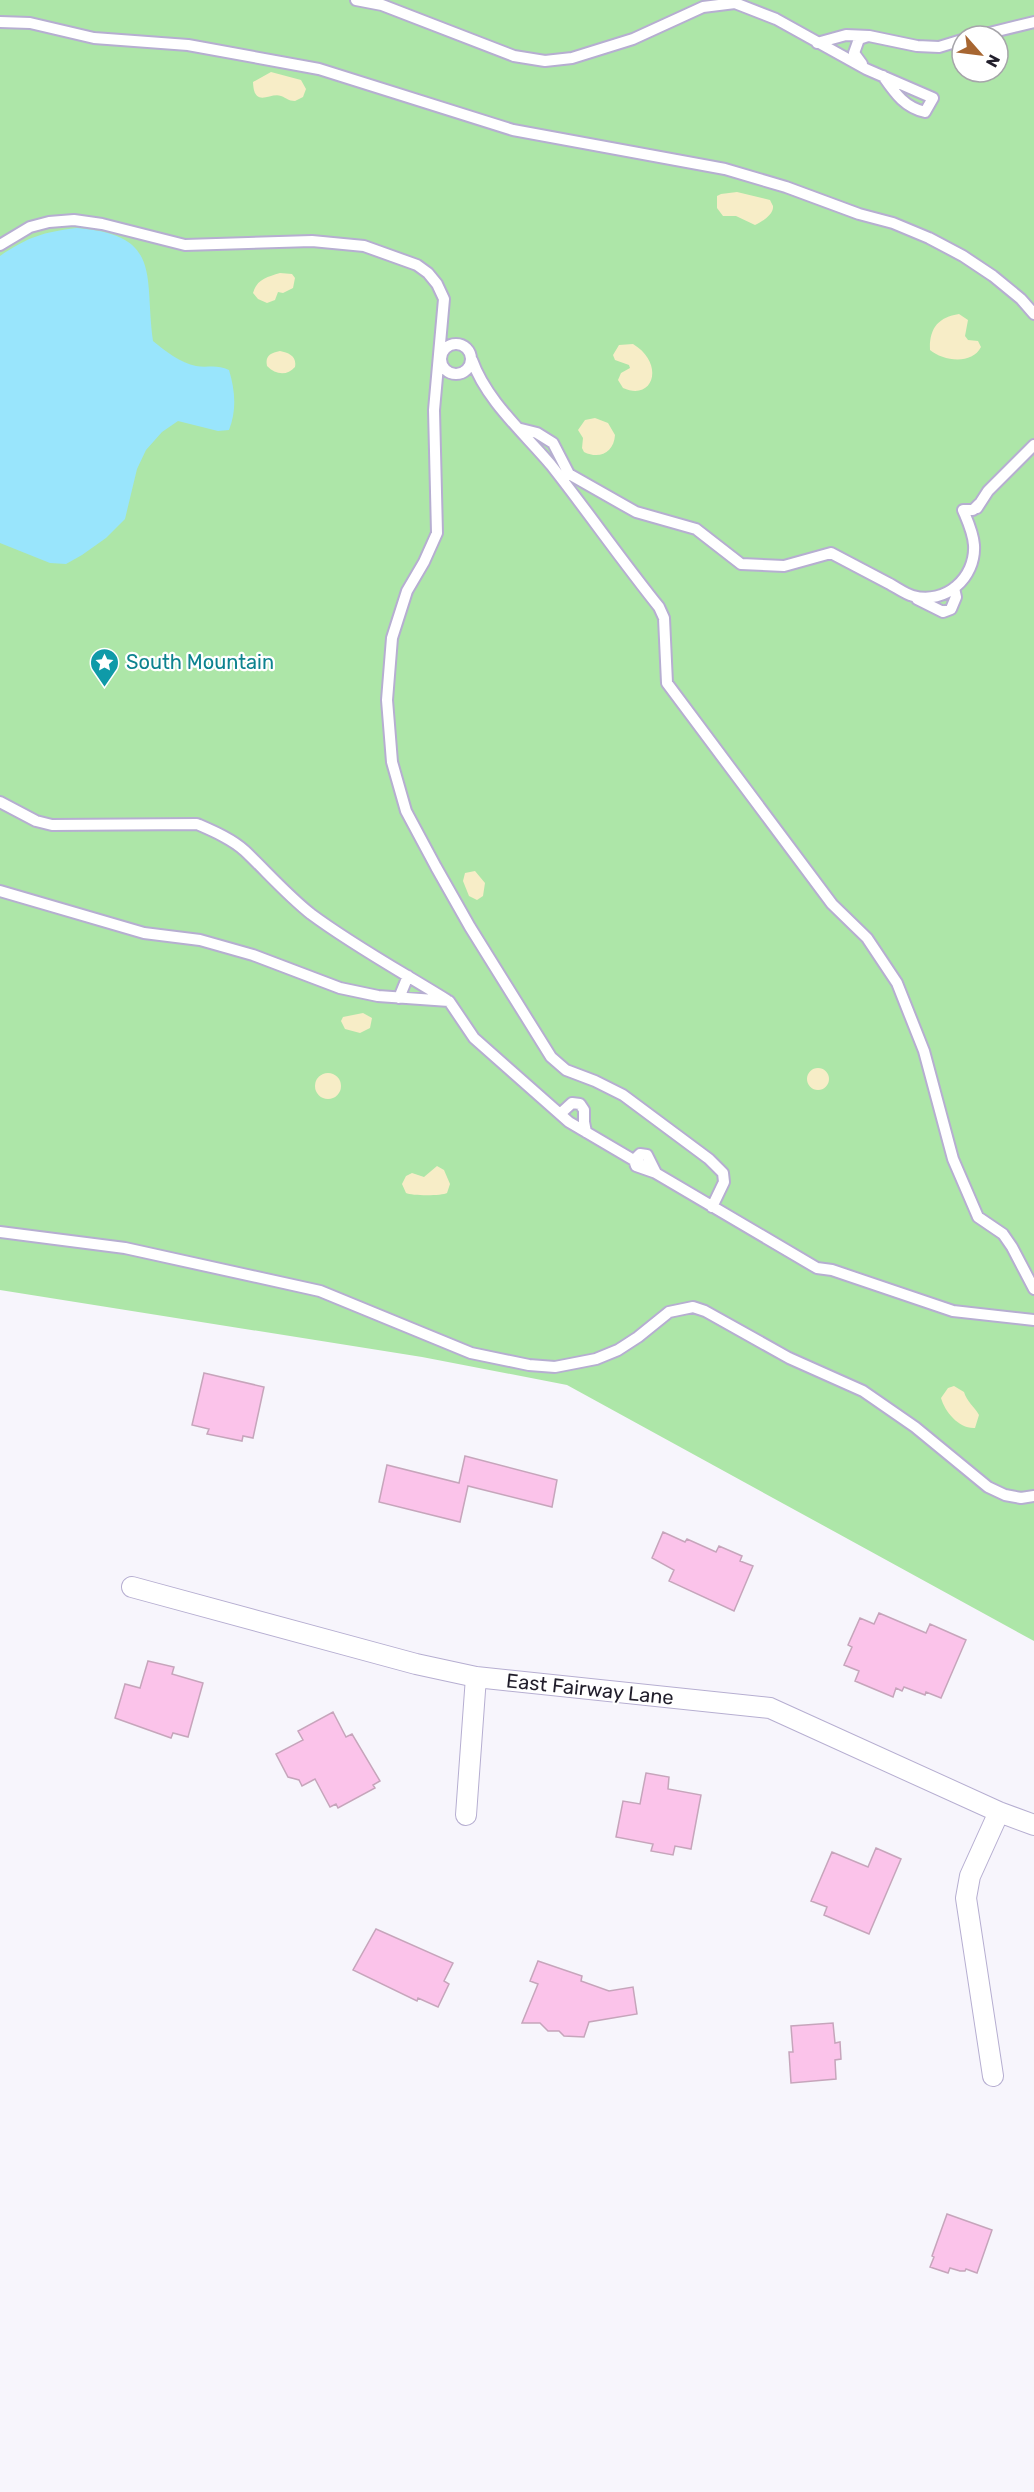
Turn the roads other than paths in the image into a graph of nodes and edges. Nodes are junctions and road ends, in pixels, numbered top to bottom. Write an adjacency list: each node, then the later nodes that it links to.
1 (356, 0): 6 (lane)
2 (0, 22): 11 (lane)
3 (1034, 22): 4 (lane)
4 (1010, 28)
5 (869, 36): 6 (lane); 7 (lane); 8 (lane)
6 (817, 43): 8 (lane)
7 (950, 43)
8 (866, 69): 9 (lane)
9 (883, 76)
10 (0, 245): 12 (lane)
11 (1034, 314)
12 (442, 327): 13 (lane); 15 (lane)
13 (461, 344): 14 (lane); 15 (lane)
14 (472, 367): 15 (lane); 16 (lane)
15 (444, 372): 29 (lane)
16 (522, 431): 17 (lane); 19 (lane)
17 (537, 440): 19 (lane); 21 (lane)
18 (1034, 445): 20 (lane)
19 (549, 463): 31 (lane)
20 (954, 588): 21 (lane); 21 (lane)
21 (912, 596)
22 (0, 802): 24 (lane)
23 (0, 891): 25 (lane)
24 (408, 976): 25 (lane); 26 (lane)
25 (399, 998): 26 (lane)
26 (449, 1002): 27 (lane)
27 (560, 1114): 28 (lane); 28 (lane)
28 (586, 1132): 29 (lane)
29 (712, 1207): 32 (lane)
30 (0, 1232): 33 (lane)
31 (1034, 1289)
32 (1034, 1320)
33 (1034, 1496)
34 (132, 1587): 35 (street, East Fairway Lane)
35 (476, 1677): 36 (street, East Fairway Lane); 37 (street)
36 (999, 1812): 38 (street, East Fairway Lane); 39 (street)
37 (466, 1815)
38 (1034, 1824)
39 (993, 2076)

